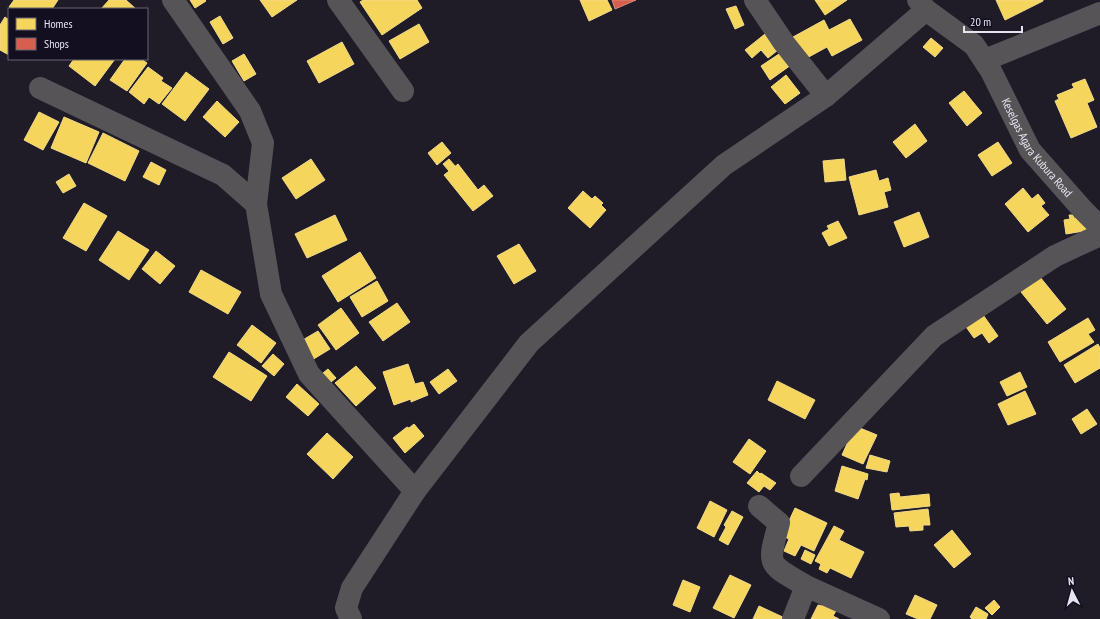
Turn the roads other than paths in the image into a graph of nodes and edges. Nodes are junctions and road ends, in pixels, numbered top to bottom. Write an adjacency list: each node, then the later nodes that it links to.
1 (174, 0): 10 (street)
2 (338, 0): 8 (street)
3 (755, 0): 9 (street)
4 (922, 5): 6 (street, Keselgas Agara Kubura Road); 9 (street)
5 (1100, 13): 6 (street)
6 (985, 60): 11 (street, Keselgas Agara Kubura Road)
7 (40, 88): 10 (street)
8 (403, 92)
9 (826, 96): 15 (street)
10 (256, 204): 15 (street)
11 (1091, 205): 12 (street, Keselgas Agara Kubura Road)
12 (1100, 226)
13 (1100, 235): 14 (street)
14 (801, 476)
15 (415, 491): 18 (street)
16 (758, 506): 17 (street)
17 (806, 586): 19 (street); 20 (street)
18 (351, 619)
19 (793, 619)
20 (879, 619)

